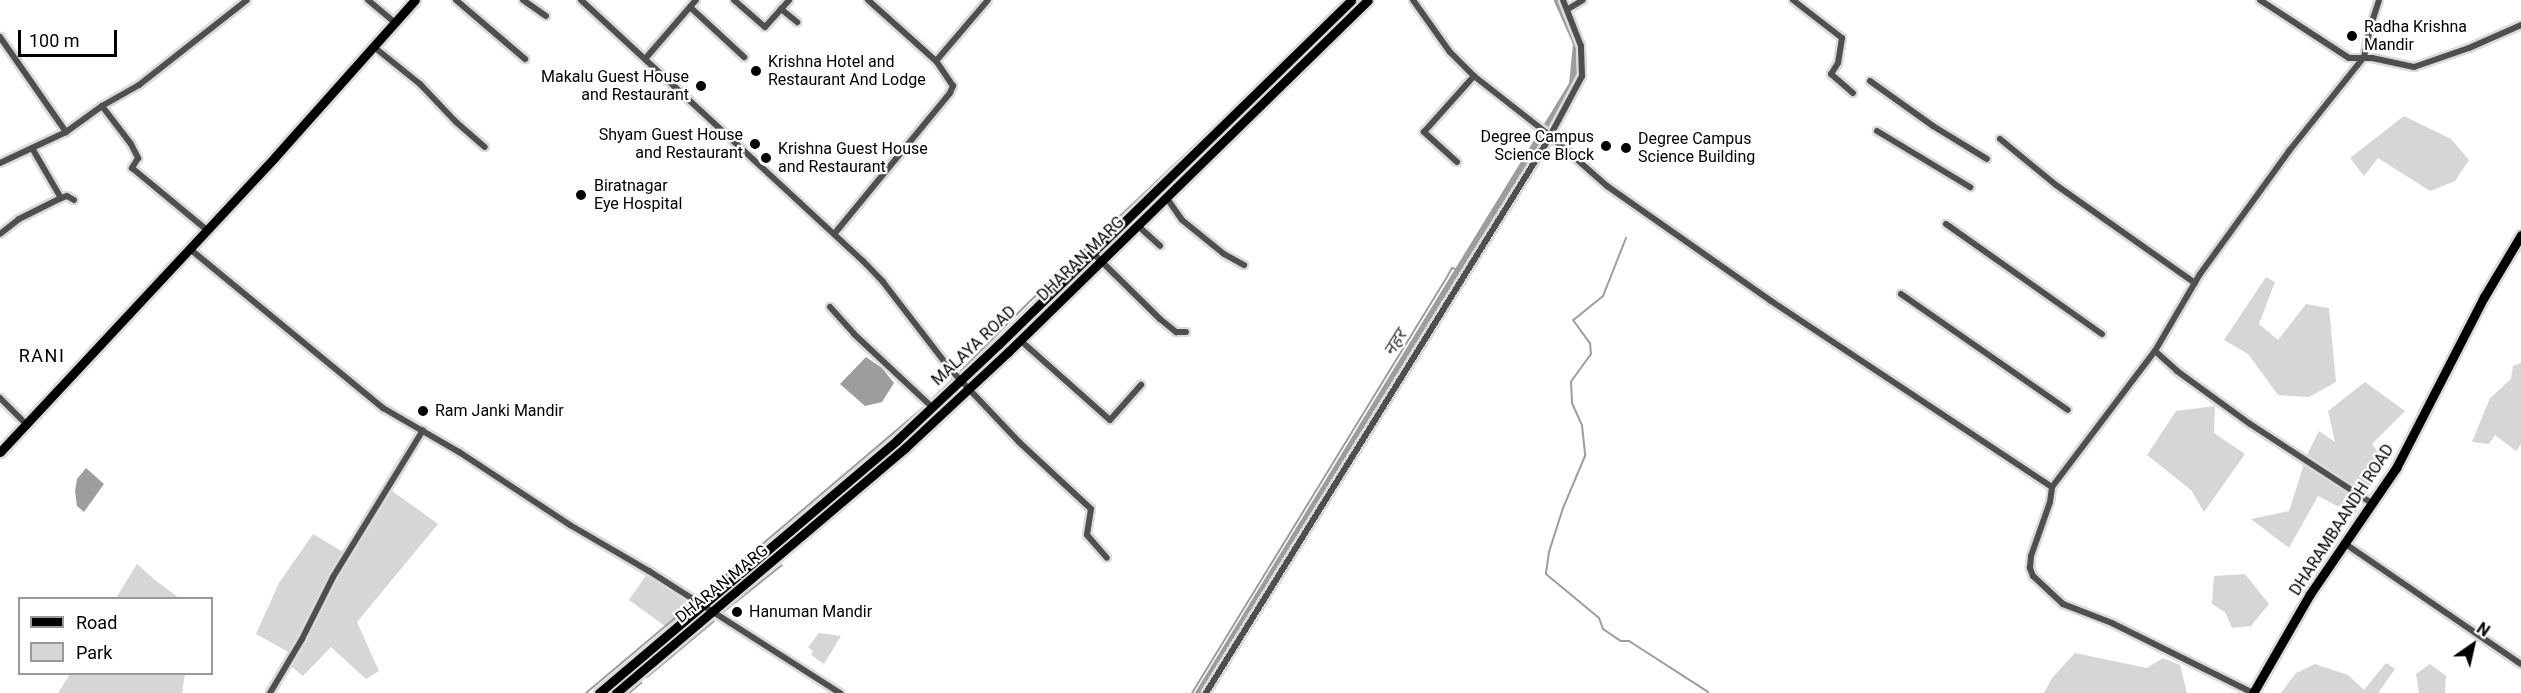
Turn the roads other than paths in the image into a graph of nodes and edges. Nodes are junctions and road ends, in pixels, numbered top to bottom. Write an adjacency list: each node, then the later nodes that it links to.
1 (247, 0): 37 (street)
2 (368, 0): 25 (street)
3 (416, 0): 25 (main road)
4 (456, 0): 31 (street)
5 (523, 0): 23 (street)
6 (581, 0): 32 (street)
7 (696, 0): 20 (street)
8 (734, 0): 21 (street)
9 (789, 0): 21 (street)
10 (868, 0): 33 (street)
11 (988, 0): 33 (street)
12 (1352, 0): 59 (main road, MALAYA ROAD)
13 (1368, 0): 48 (main road, DHARAN MARG)
14 (1413, 0): 34 (street)
15 (1563, 0): 22 (street)
16 (1583, 0): 22 (street)
17 (1793, 0): 36 (street)
18 (2260, 0): 30 (street)
19 (2379, 0): 30 (street)
20 (690, 7): 29 (street); 32 (street)
21 (781, 9): 24 (street)
22 (1568, 9): 40 (street)
23 (546, 16)
24 (797, 22)
25 (395, 23): 28 (main road)
26 (2521, 25): 30 (street)
27 (0, 37): 39 (street)
28 (374, 47): 42 (street); 53 (main road)
29 (744, 57)
30 (2364, 57): 62 (street)
31 (525, 59)
32 (645, 59): 54 (street)
33 (936, 61): 54 (street)
34 (1474, 76): 40 (street); 45 (street)
35 (1870, 81): 44 (street)
36 (1853, 93)
37 (102, 106): 39 (street); 53 (street)
38 (1877, 131): 47 (street)
39 (66, 132): 43 (street)
40 (1549, 136): 80 (street); 91 (street)
41 (2000, 139): 62 (street)
42 (485, 147)
43 (32, 148): 46 (street); 49 (street)
44 (1987, 159)
45 (1457, 162)
46 (0, 163)
47 (1970, 187)
48 (1166, 197): 52 (main road, DHARAN MARG); 61 (street)
49 (61, 198): 50 (street); 55 (street)
50 (74, 200)
51 (1946, 224): 66 (street)
52 (1137, 225): 57 (street); 60 (main road, DHARAN MARG)
53 (207, 230): 58 (main road)
54 (835, 233): 69 (street)
55 (0, 234)
56 (2521, 235): 81 (main road, DHARAMBAANDH ROAD)
57 (1160, 246)
58 (190, 249): 75 (main road); 76 (street)
59 (1092, 253): 60 (street); 69 (main road, MALAYA ROAD)
60 (1101, 261): 65 (street); 67 (main road, DHARAN MARG)
61 (1244, 265)
62 (2195, 283): 68 (street)
63 (1901, 294): 74 (street)
64 (830, 307): 73 (street)
65 (1186, 332)
66 (2102, 334)
67 (1020, 340): 70 (street); 71 (main road, DHARAN MARG)
68 (2155, 351): 80 (street); 81 (street)
69 (961, 380): 71 (street); 73 (main road, MALAYA ROAD)
70 (1141, 385)
71 (969, 388): 79 (main road, DHARAN MARG); 83 (street)
72 (0, 398): 75 (street)
73 (932, 407): 78 (main road, MALAYA ROAD)
74 (2068, 410)
75 (25, 423): 77 (main road)
76 (423, 430): 84 (street); 87 (street)
77 (0, 452)
78 (882, 453): 79 (main road); 84 (main road, MALAYA ROAD)
79 (890, 461): 85 (main road, DHARAN MARG)
80 (2052, 487): 92 (street)
81 (2371, 503): 82 (main road, DHARAMBAANDH ROAD)
82 (2344, 543): 86 (street); 92 (main road, DHARAMBAANDH ROAD)
83 (1107, 558)
84 (702, 605): 85 (street); 88 (main road, MALAYA ROAD)
85 (712, 612): 89 (main road, DHARAN MARG); 90 (street)
86 (2521, 664)
87 (270, 693)
88 (599, 693)
89 (616, 693)
90 (840, 693)
91 (1206, 693)
92 (2253, 693)

